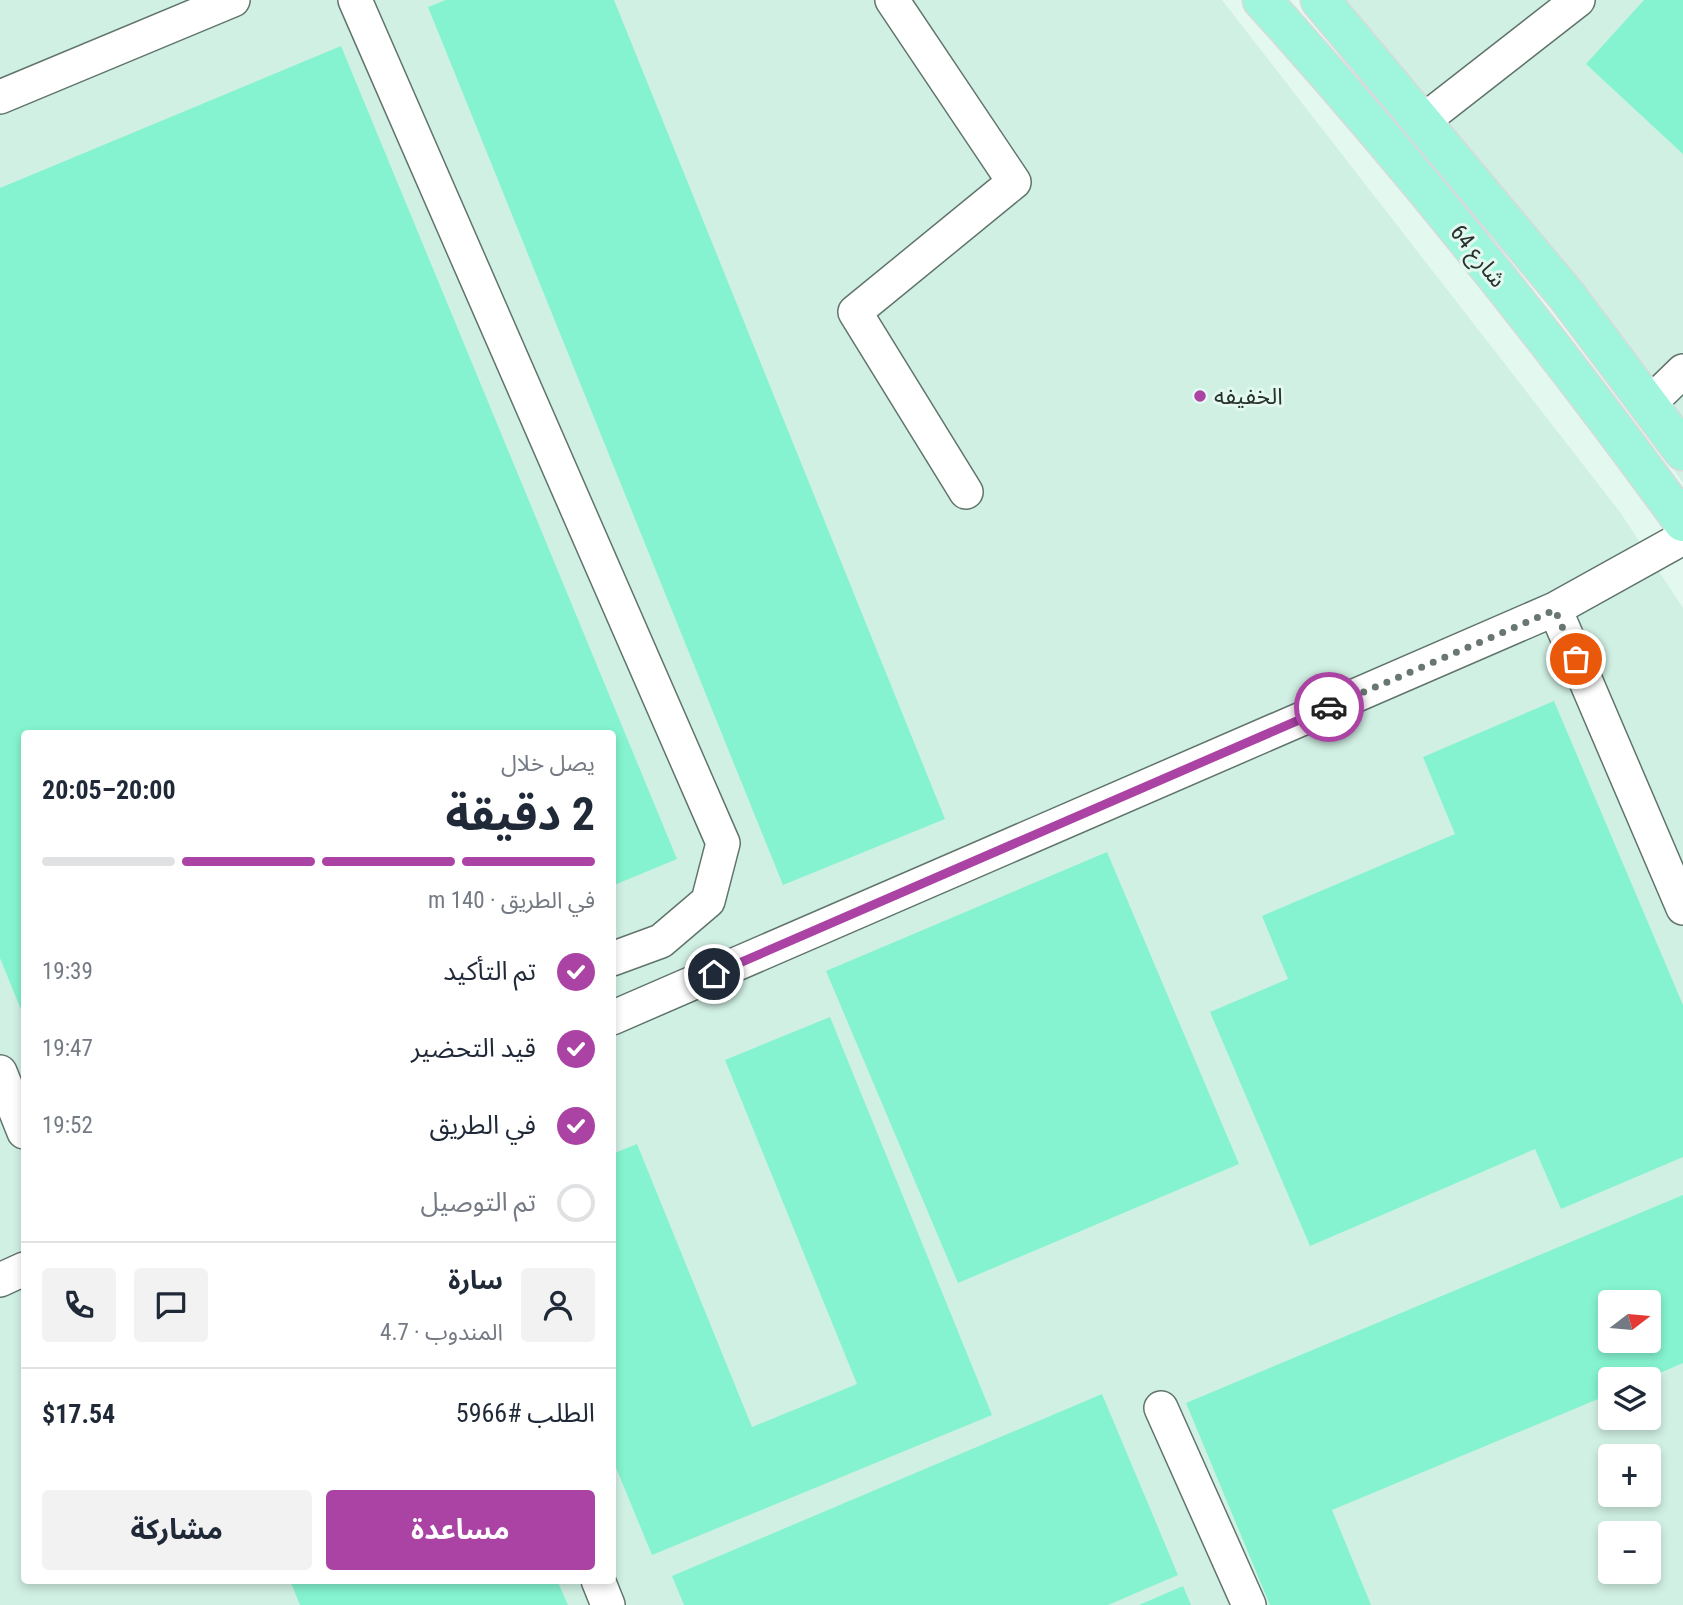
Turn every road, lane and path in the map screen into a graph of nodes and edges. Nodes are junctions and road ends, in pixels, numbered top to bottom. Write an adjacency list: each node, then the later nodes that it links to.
1 (233, 0): 7 (street)
2 (355, 0): 17 (street)
3 (892, 0): 12 (street)
4 (1262, 0): 13 (main road, شارع 64)
5 (1320, 0): 8 (main road, شارع 64)
6 (1578, 0): 8 (street)
7 (0, 97)
8 (1423, 121): 10 (main road, شارع 64)
9 (1683, 371): 10 (street)
10 (1648, 405): 11 (main road, شارع 64)
11 (1683, 451)
12 (966, 492)
13 (1683, 522)
14 (1683, 538): 15 (street)
15 (1555, 610): 16 (street); 18 (street)
16 (1683, 908)
17 (616, 958)
18 (616, 1016)
19 (0, 1072): 20 (street)
20 (21, 1124)
21 (21, 1270): 22 (street)
22 (0, 1280)
23 (1161, 1408): 26 (street)
24 (600, 1584): 25 (street)
25 (608, 1605)
26 (1249, 1605)

